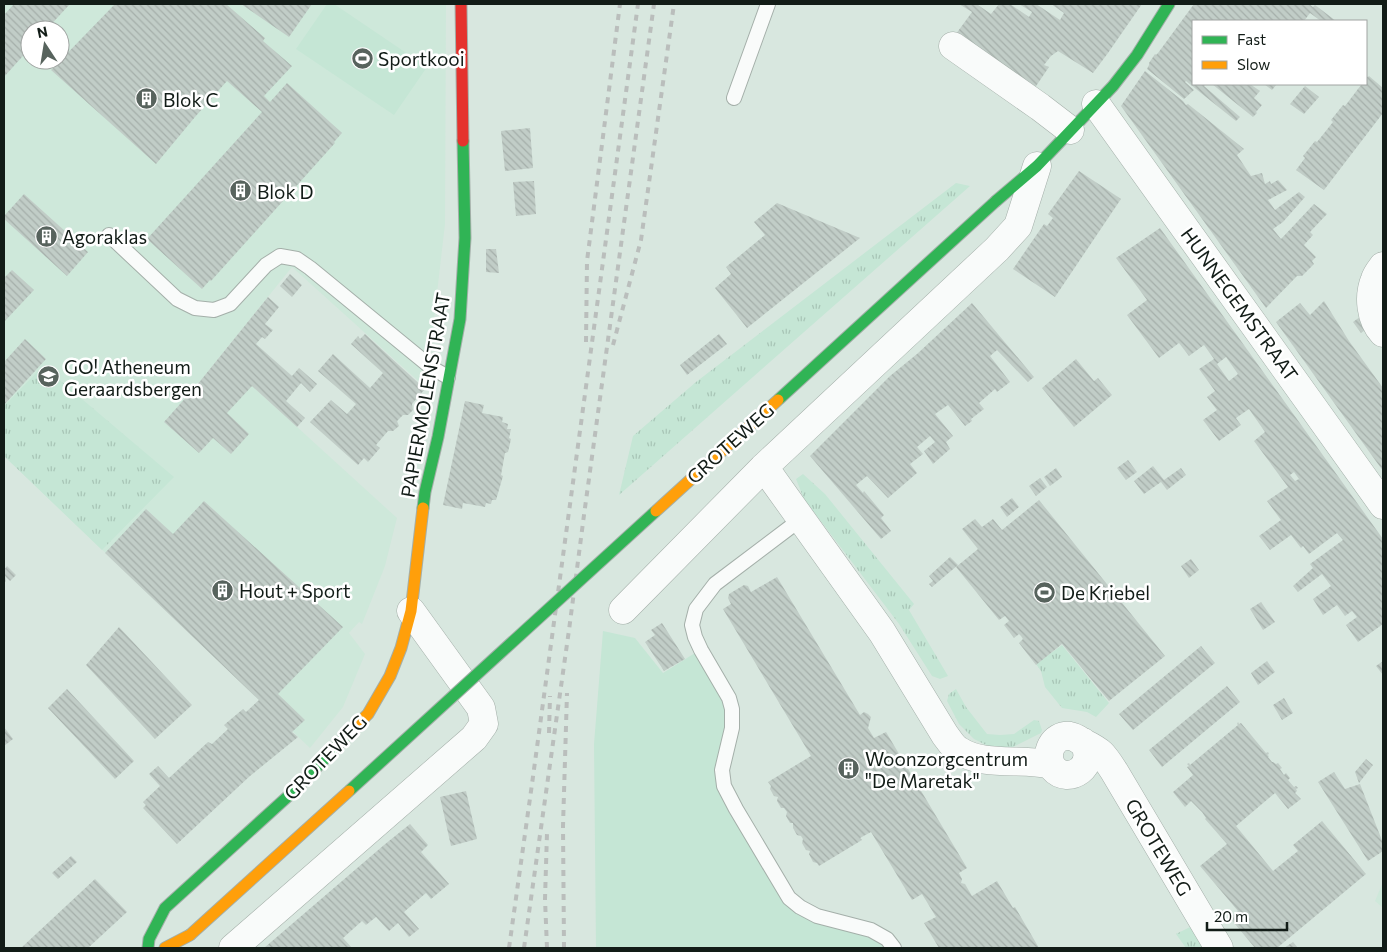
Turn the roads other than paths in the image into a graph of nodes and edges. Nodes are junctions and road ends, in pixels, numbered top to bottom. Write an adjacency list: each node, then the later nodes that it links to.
1 (461, 4): 12 (main road, PAPIERMOLENSTRAAT)
2 (768, 4): 5 (lane)
3 (1168, 4): 6 (main road, GROTEWEG)
4 (953, 46): 7 (street)
5 (734, 98)
6 (1096, 104): 7 (main road, GROTEWEG); 14 (street, HUNNEGEMSTRAAT)
7 (1070, 130): 8 (main road, GROTEWEG)
8 (1037, 166): 13 (street); 22 (main road, GROTEWEG, bridge)
9 (109, 235): 12 (lane)
10 (1383, 266): 11 (street)
11 (1383, 332)
12 (448, 377): 17 (main road, PAPIERMOLENSTRAAT)
13 (764, 467): 15 (street); 16 (street)
14 (1383, 505)
15 (801, 519): 19 (street); 27 (lane)
16 (623, 610)
17 (411, 611): 23 (main road, GROTEWEG); 26 (street)
18 (1083, 742): 19 (street, GROTEWEG); 20 (street); 21 (street, GROTEWEG)
19 (1051, 756): 20 (street)
20 (1080, 771): 21 (street)
21 (1114, 771): 28 (street, GROTEWEG)
22 (190, 935): 24 (main road, GROTEWEG); 25 (main road, GROTEWEG)
23 (148, 948)
24 (165, 948)
25 (181, 948)
26 (233, 948)
27 (894, 948)
28 (1219, 948)

